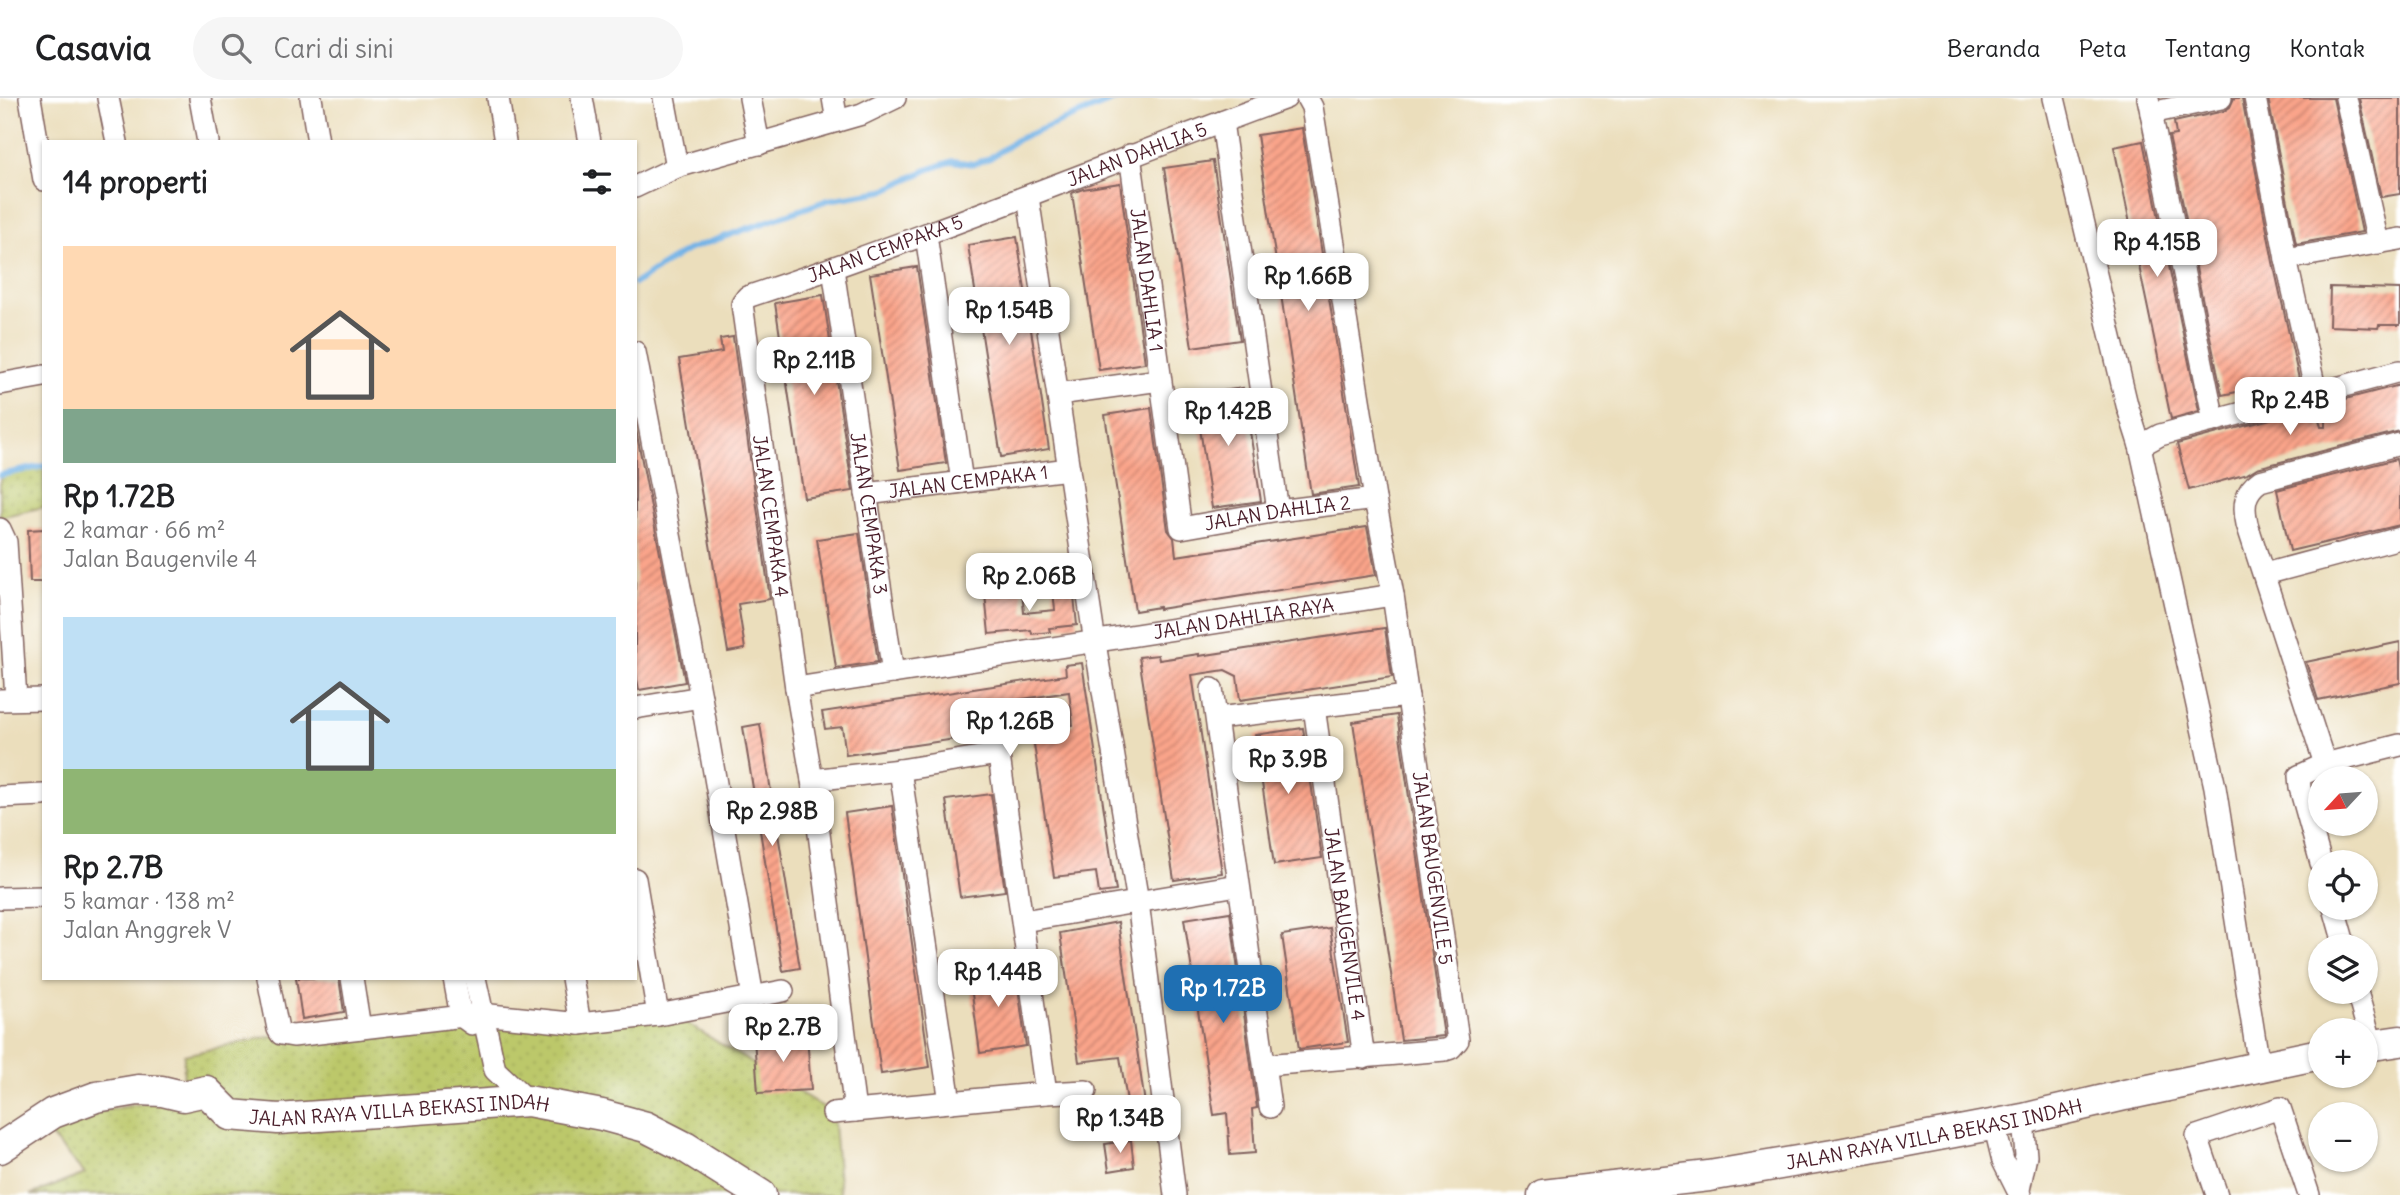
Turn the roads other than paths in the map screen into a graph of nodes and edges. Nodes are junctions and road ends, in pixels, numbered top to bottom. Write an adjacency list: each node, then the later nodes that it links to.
1 (30, 98): 28 (street)
2 (108, 98): 20 (street)
3 (200, 98): 21 (street)
4 (311, 98): 22 (street)
5 (498, 98): 23 (street)
6 (582, 98): 24 (street)
7 (664, 98): 27 (street)
8 (750, 98): 25 (street)
9 (833, 98): 18 (street)
10 (1286, 98): 19 (street, JALAN DAHLIA 5)
11 (1307, 98): 50 (street, JALAN BAUGENVILE 5)
12 (2054, 98): 46 (street)
13 (2221, 98): 17 (street)
14 (2255, 98): 34 (street)
15 (2346, 98): 33 (street)
16 (889, 99): 18 (street)
17 (2149, 106): 44 (street)
18 (837, 121): 25 (street)
19 (1222, 121): 26 (street, JALAN DAHLIA 5); 51 (street)
20 (117, 140)
21 (208, 140)
22 (318, 140)
23 (505, 140)
24 (590, 140)
25 (759, 144): 27 (street)
26 (1130, 155): 30 (street, JALAN DAHLIA 5); 40 (street, JALAN DAHLIA 1)
27 (677, 167): 29 (street)
28 (42, 168)
29 (637, 186)
30 (1028, 197): 31 (street, JALAN CEMPAKA 5); 43 (street)
31 (926, 235): 35 (street, JALAN CEMPAKA 5); 48 (street)
32 (2400, 239): 33 (street)
33 (2378, 243): 34 (street)
34 (2286, 259): 42 (street)
35 (833, 269): 36 (street, JALAN CEMPAKA 5); 49 (street, JALAN CEMPAKA 3)
36 (743, 302): 59 (street, JALAN CEMPAKA 4)
37 (637, 362): 62 (street)
38 (2400, 371): 42 (street)
39 (42, 376): 41 (street)
40 (1160, 380): 43 (street); 52 (street, JALAN DAHLIA 1)
41 (0, 384)
42 (2316, 393): 44 (street)
43 (1058, 394): 47 (street)
44 (2214, 421): 46 (street)
45 (2400, 444): 55 (street)
46 (2140, 446): 99 (street)
47 (1069, 469): 48 (street, JALAN CEMPAKA 1); 57 (street)
48 (962, 482): 49 (street, JALAN CEMPAKA 1)
49 (866, 494): 58 (street, JALAN CEMPAKA 3)
50 (1375, 499): 51 (street, JALAN DAHLIA 2); 56 (street, JALAN BAUGENVILE 5)
51 (1278, 512): 52 (street, JALAN DAHLIA 2)
52 (1181, 528)
53 (0, 529): 63 (street)
54 (2400, 538): 55 (street)
55 (2265, 574): 71 (street)
56 (1393, 595): 57 (street, JALAN DAHLIA RAYA); 61 (street, JALAN BAUGENVILE 5)
57 (1095, 643): 58 (street, JALAN DAHLIA RAYA); 81 (street)
58 (893, 673): 59 (street, JALAN DAHLIA RAYA)
59 (796, 688): 73 (street, JALAN CEMPAKA 4)
60 (1212, 689): 67 (street)
61 (1408, 696): 65 (street); 97 (street, JALAN BAUGENVILE 5)
62 (701, 697): 66 (street); 89 (street)
63 (8, 699): 64 (street)
64 (42, 699)
65 (1314, 707): 67 (street); 97 (street, JALAN BAUGENVILE 4)
66 (637, 708)
67 (1217, 718): 77 (street)
68 (994, 720): 70 (street)
69 (2400, 745): 71 (street)
70 (998, 754): 72 (street); 82 (street)
71 (2325, 764): 76 (street)
72 (900, 770): 73 (street); 103 (street)
73 (811, 780): 105 (street, JALAN CEMPAKA 4)
74 (42, 795): 75 (street)
75 (0, 797)
76 (2317, 850)
77 (1238, 885): 81 (street); 98 (street)
78 (637, 891): 91 (street)
79 (42, 897): 80 (street)
80 (0, 898)
81 (1138, 902): 82 (street); 112 (street)
82 (1023, 921): 101 (street)
83 (268, 980): 94 (street)
84 (352, 980): 94 (street)
85 (455, 980): 92 (street)
86 (475, 980): 92 (street)
87 (572, 980): 93 (street)
88 (783, 991): 89 (street)
89 (753, 997): 91 (street)
90 (2362, 1004): 95 (street)
91 (658, 1015): 93 (street)
92 (476, 1021): 93 (street); 94 (street); 102 (street)
93 (580, 1024)
94 (360, 1028)
95 (2379, 1044)
96 (2308, 1057): 99 (main road, JALAN RAYA VILLA BEKASI INDAH)
97 (1364, 1058): 98 (street)
98 (1265, 1065): 104 (street)
99 (2259, 1066): 107 (main road, JALAN RAYA VILLA BEKASI INDAH)
100 (1086, 1091): 101 (street)
101 (1046, 1093): 103 (street)
102 (528, 1101): 109 (main road, JALAN RAYA VILLA BEKASI INDAH); 111 (main road, JALAN RAYA VILLA BEKASI INDAH)
103 (950, 1102): 105 (street)
104 (1270, 1107)
105 (855, 1111): 106 (street)
106 (833, 1114)
107 (2023, 1119): 108 (main road, JALAN RAYA VILLA BEKASI INDAH); 110 (street)
108 (1994, 1124): 110 (street); 113 (main road, JALAN RAYA VILLA BEKASI INDAH)
109 (0, 1148)
110 (2020, 1193)
111 (761, 1195)
112 (1175, 1195)
113 (1543, 1195)
114 (2217, 1195): 115 (street)
115 (2309, 1195)

